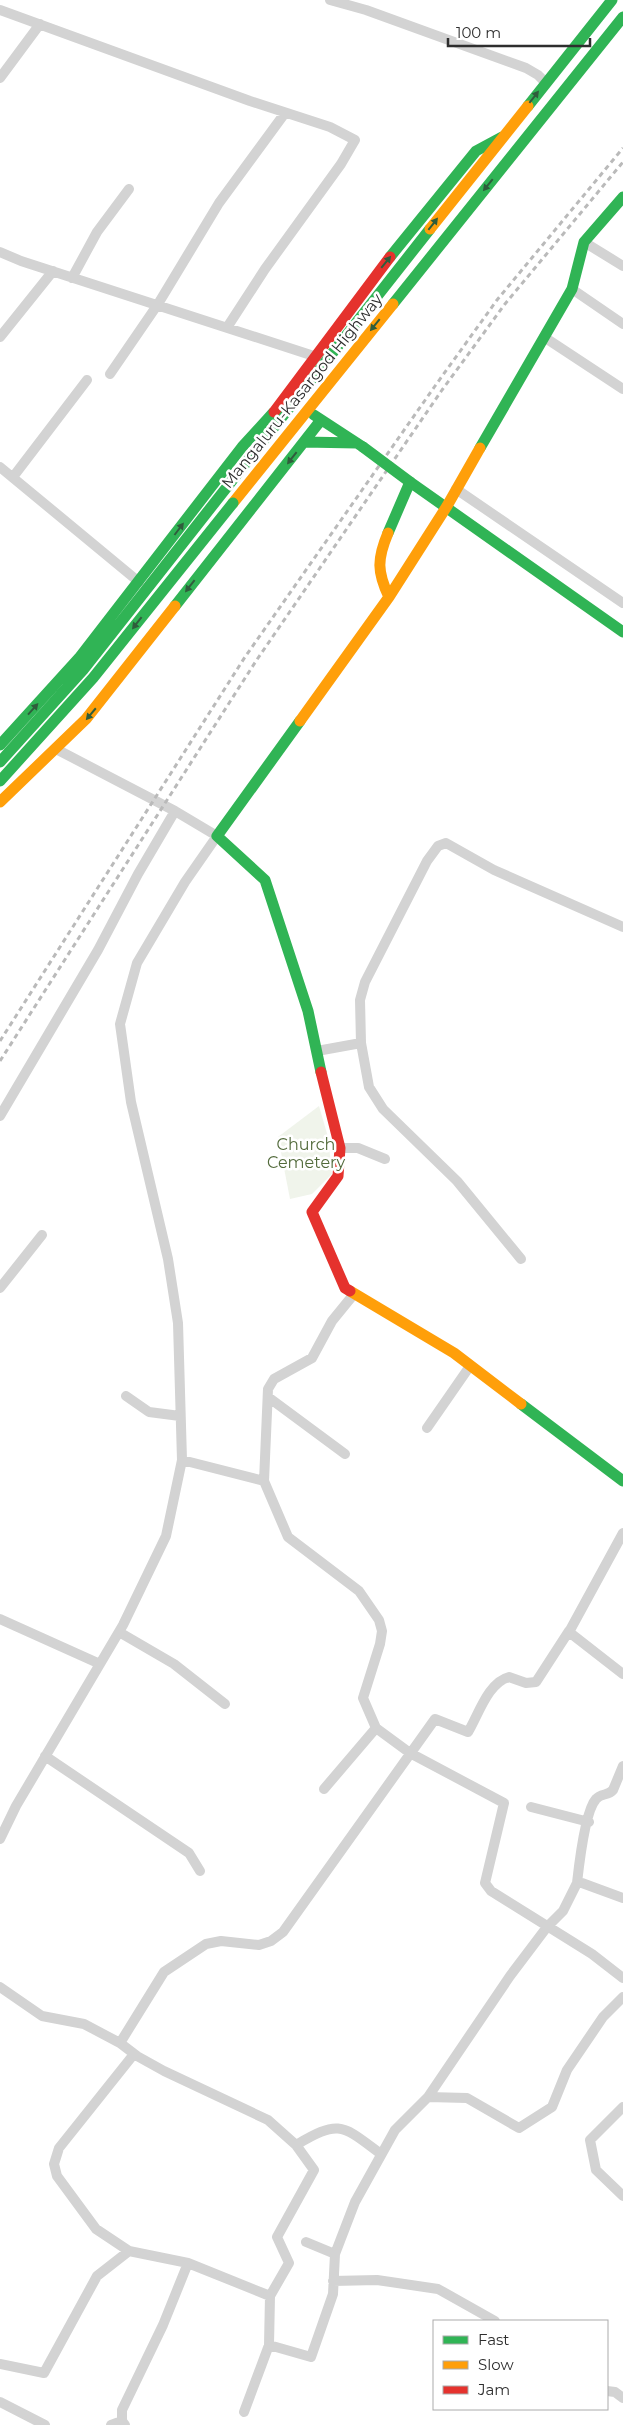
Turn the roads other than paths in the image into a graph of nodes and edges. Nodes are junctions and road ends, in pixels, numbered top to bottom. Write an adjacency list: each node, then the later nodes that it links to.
1 (330, 0): 7 (street)
2 (612, 0): 7 (main road, Mangaluru-Kasargod Highway)
3 (0, 10): 5 (street)
4 (623, 17): 10 (main road, Mangaluru-Kasargod Highway)
5 (40, 24): 6 (street); 8 (street)
6 (0, 78)
7 (545, 82): 9 (main road, Mangaluru-Kasargod Highway, one-way to 7)
8 (285, 113): 19 (street); 21 (street)
9 (504, 135): 10 (main road); 24 (main road, Mangaluru-Kasargod Highway, one-way to 9)
10 (519, 147): 29 (main road, Mangaluru-Kasargod Highway, one-way to 29)
11 (129, 189): 17 (street)
12 (623, 198): 13 (main road)
13 (584, 242): 15 (street); 18 (main road)
14 (0, 252): 16 (street)
15 (623, 266)
16 (53, 271): 17 (street); 22 (street)
17 (72, 278): 19 (street)
18 (572, 289): 20 (street); 23 (main road)
19 (158, 304): 21 (street); 25 (street)
20 (623, 324)
21 (228, 326): 24 (street)
22 (0, 337)
23 (544, 337): 27 (street); 37 (main road)
24 (320, 358): 28 (main road, Mangaluru-Kasargod Highway); 30 (main road)
25 (110, 374)
26 (87, 380): 35 (street)
27 (623, 389)
28 (293, 404): 30 (main road); 45 (main road, Mangaluru-Kasargod Highway)
29 (307, 411): 31 (main road); 47 (main road, Mangaluru-Kasargod Highway, one-way to 47, bridge)
30 (273, 413): 39 (main road, one-way to 30)
31 (321, 420): 32 (main road); 33 (main road)
32 (304, 442): 33 (main road); 44 (main road, one-way to 44)
33 (360, 445): 36 (main road, bridge)
34 (0, 467): 35 (street)
35 (13, 477): 39 (street)
36 (410, 482): 38 (main road); 40 (main road)
37 (456, 490): 38 (main road); 41 (street)
38 (447, 506): 40 (main road); 42 (main road)
39 (139, 582): 43 (main road, one-way to 39)
40 (389, 597): 50 (main road)
41 (623, 603)
42 (623, 632)
43 (0, 745)
44 (56, 749): 46 (main road); 49 (street)
45 (0, 763): 46 (main road)
46 (24, 776): 48 (main road)
47 (0, 781)
48 (0, 802)
49 (175, 811): 50 (street); 54 (street)
50 (217, 836): 53 (main road); 64 (street)
51 (623, 927): 52 (street)
52 (360, 1043): 53 (street); 58 (street)
53 (317, 1052): 55 (main road)
54 (0, 1116)
55 (340, 1148): 56 (street); 60 (main road)
56 (384, 1159)
57 (42, 1235): 59 (street)
58 (521, 1259)
59 (0, 1288)
60 (354, 1294): 61 (main road); 63 (street)
61 (470, 1366): 65 (street); 69 (main road)
62 (126, 1396): 64 (street)
63 (268, 1397): 66 (street); 68 (street)
64 (180, 1416): 67 (street)
65 (427, 1428)
66 (345, 1454)
67 (182, 1460): 68 (street); 73 (street)
68 (264, 1481): 77 (street)
69 (623, 1481)
70 (623, 1533): 72 (street)
71 (0, 1618): 74 (street)
72 (569, 1631): 75 (street); 78 (street)
73 (118, 1632): 74 (street); 76 (street)
74 (100, 1664): 79 (street)
75 (623, 1674)
76 (225, 1704)
77 (376, 1728): 78 (street); 81 (street)
78 (410, 1753): 88 (street); 92 (street)
79 (46, 1756): 84 (street); 85 (street)
80 (623, 1766): 83 (street)
81 (324, 1788)
82 (531, 1807): 83 (street)
83 (589, 1822): 86 (street)
84 (0, 1839)
85 (200, 1871)
86 (577, 1883): 87 (street); 88 (street)
87 (623, 1898)
88 (547, 1927): 89 (street); 94 (street)
89 (622, 1974)
90 (0, 1986): 92 (street)
91 (623, 1998): 94 (street)
92 (120, 2042): 93 (street)
93 (134, 2054): 96 (street); 100 (street)
94 (428, 2097): 97 (street)
95 (623, 2107): 98 (street)
96 (296, 2145): 97 (street); 104 (street)
97 (381, 2154): 101 (street)
98 (623, 2196)
99 (306, 2242): 101 (street)
100 (130, 2251): 102 (street); 107 (street)
101 (335, 2254): 103 (street)
102 (188, 2263): 104 (street); 112 (street)
103 (333, 2281): 105 (street); 106 (street)
104 (270, 2296): 106 (street)
105 (492, 2320)
106 (270, 2345): 111 (street)
107 (0, 2364)
108 (608, 2392): 109 (street)
109 (623, 2398)
110 (0, 2402): 113 (street)
111 (244, 2412)
112 (123, 2423): 114 (street)
113 (45, 2425)
114 (111, 2425)

